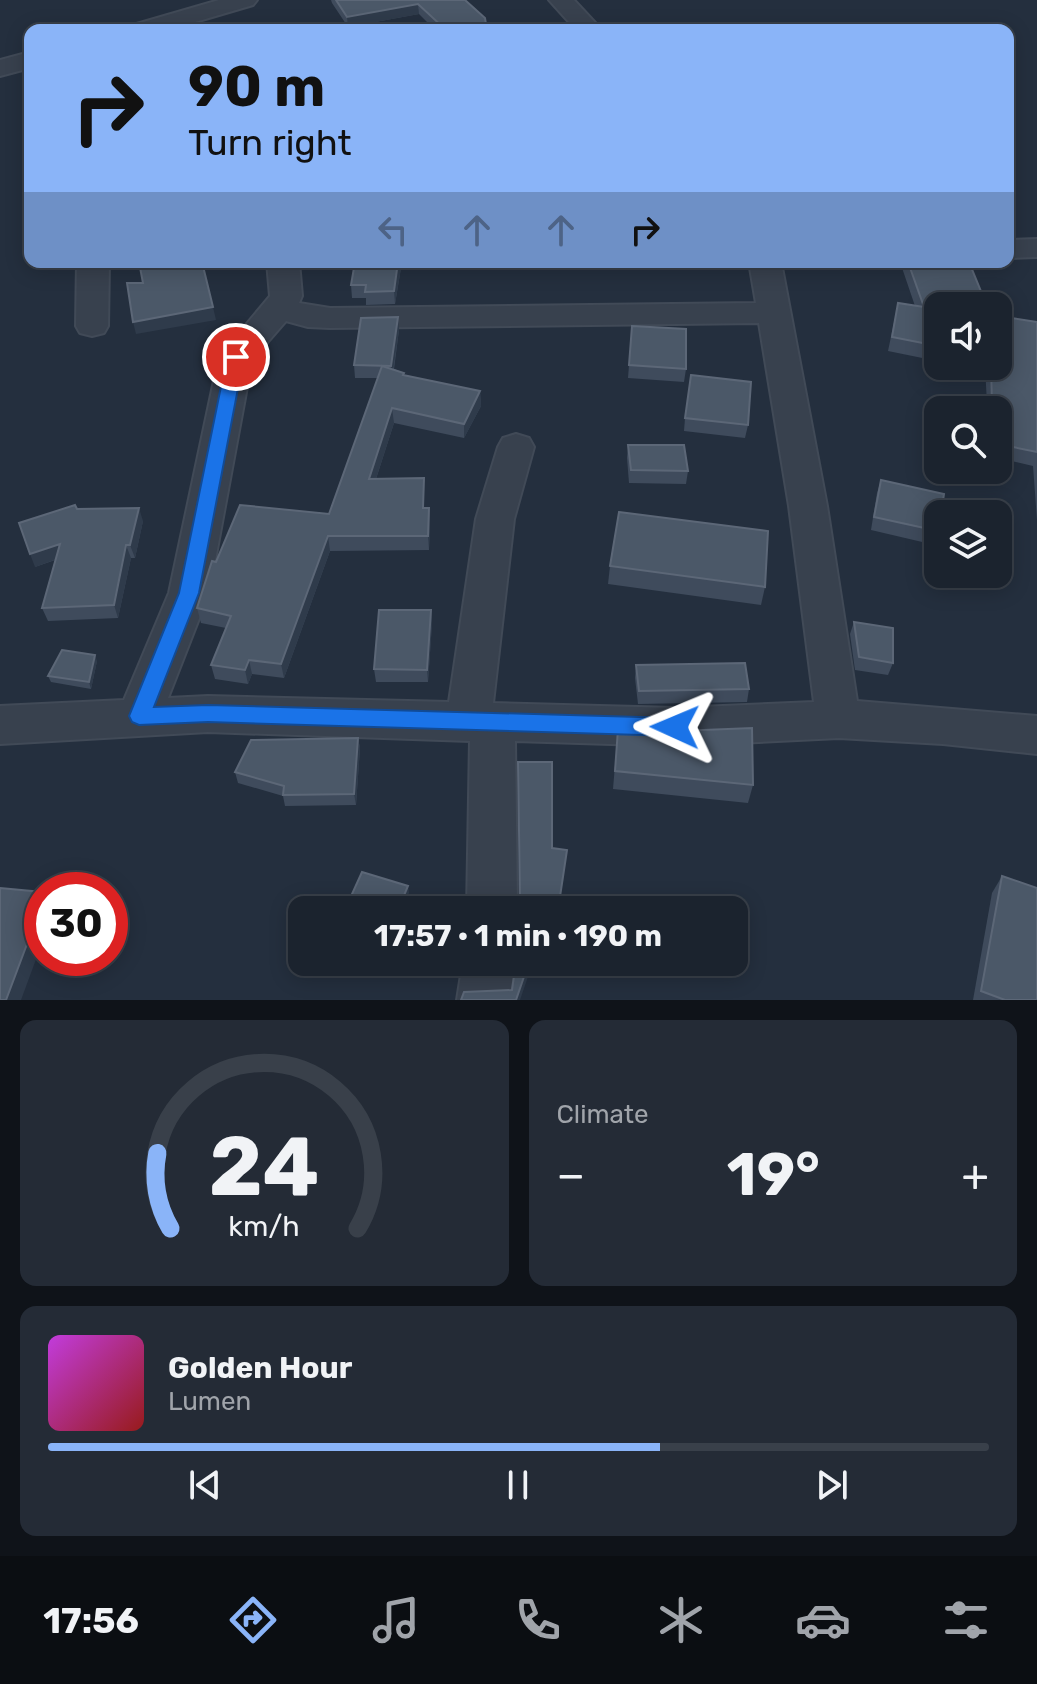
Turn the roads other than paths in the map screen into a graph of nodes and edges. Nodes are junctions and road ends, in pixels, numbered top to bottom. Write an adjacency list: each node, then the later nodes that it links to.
1 (246, 0): 3 (street); 4 (street)
2 (561, 0): 5 (street)
3 (163, 24)
4 (250, 24)
5 (584, 24)
6 (24, 62): 7 (street)
7 (0, 68)
8 (1037, 248): 9 (street)
9 (1014, 249)
10 (93, 268): 15 (street)
11 (284, 268): 13 (street)
12 (766, 268): 14 (street)
13 (280, 308): 14 (street); 17 (street)
14 (771, 313): 18 (street)
15 (92, 326)
16 (516, 447): 19 (street)
17 (139, 716): 19 (street); 20 (street)
18 (839, 719): 19 (street); 21 (street)
19 (481, 724): 22 (street)
20 (0, 725)
21 (1037, 735)
22 (491, 896)
23 (487, 976): 24 (street)
24 (483, 1000)

